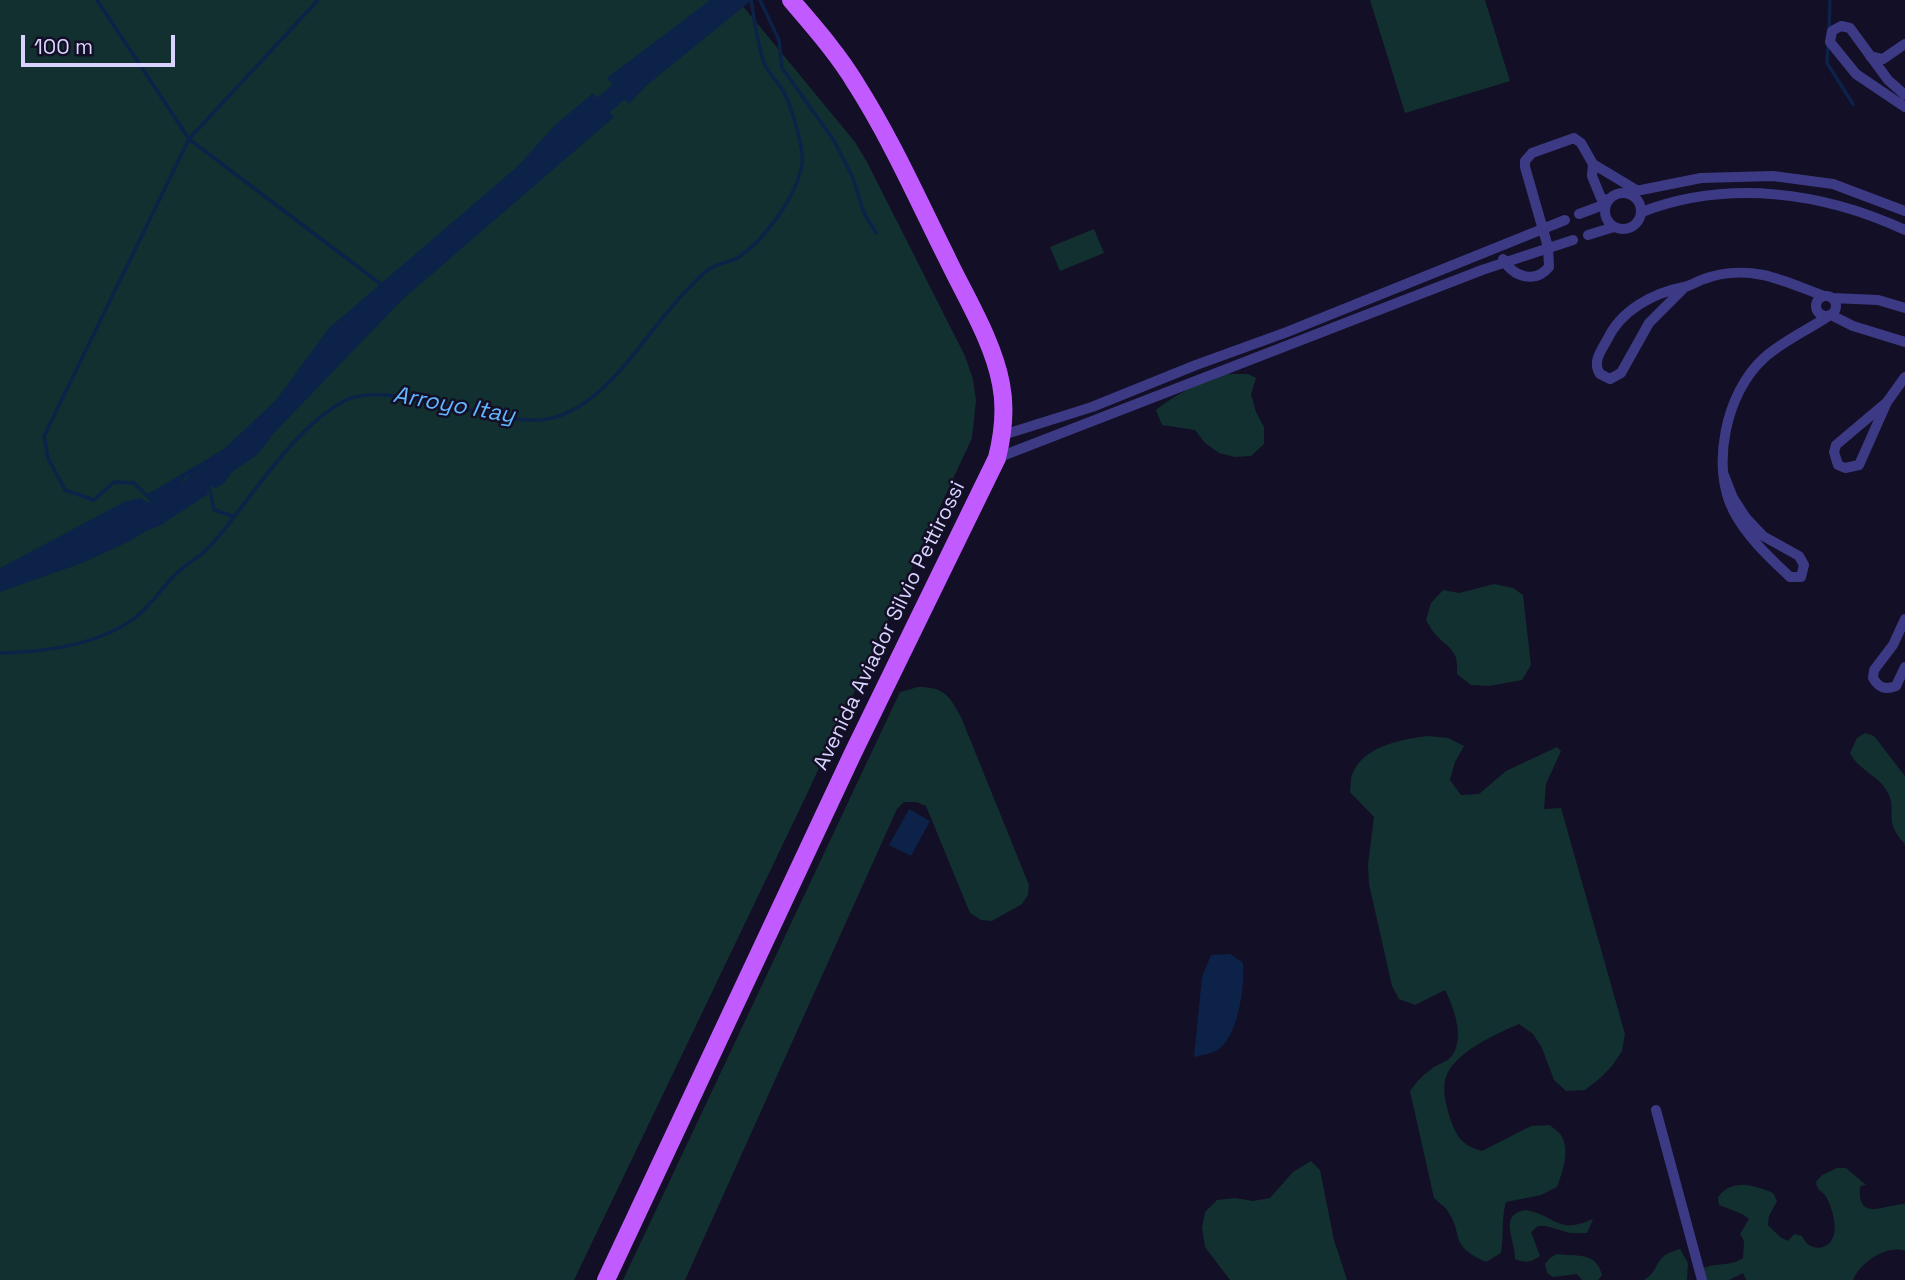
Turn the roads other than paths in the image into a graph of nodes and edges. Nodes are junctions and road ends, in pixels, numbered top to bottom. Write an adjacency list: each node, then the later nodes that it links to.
1 (791, 0): 31 (main road, Avenida Aviador Silvio Pettirossi)
2 (1905, 44): 3 (street)
3 (1870, 57): 4 (street); 5 (street)
4 (1905, 95)
5 (1905, 107)
6 (1593, 164): 7 (street); 8 (street); 14 (street)
7 (1633, 192): 8 (street); 9 (street); 10 (street)
8 (1607, 202): 11 (street); 13 (street)
9 (1905, 211)
10 (1642, 212): 13 (street); 15 (street)
11 (1579, 214)
12 (1565, 220): 14 (street)
13 (1614, 227): 16 (street)
14 (1541, 229): 18 (street); 19 (street)
15 (1905, 230)
16 (1588, 235)
17 (1573, 240): 19 (street)
18 (1497, 247): 20 (street); 26 (street)
19 (1548, 247): 20 (street); 20 (street)
20 (1504, 262): 27 (street)
21 (1792, 285): 22 (street); 23 (street); 25 (street)
22 (1685, 287): 22 (street)
23 (1828, 297): 24 (street); 25 (street); 25 (street)
24 (1905, 308)
25 (1822, 312): 28 (street); 33 (street)
26 (1333, 314): 27 (street); 31 (street)
27 (1338, 326): 32 (street)
28 (1905, 342)
29 (1905, 377): 30 (street)
30 (1887, 402): 30 (street)
31 (1003, 435): 32 (main road, Avenida Aviador Silvio Pettirossi)
32 (998, 458): 37 (main road, Avenida Aviador Silvio Pettirossi)
33 (1724, 475): 33 (street)
34 (1905, 619): 35 (street)
35 (1905, 667)
36 (1656, 1110): 38 (street)
37 (606, 1280)
38 (1702, 1280)

